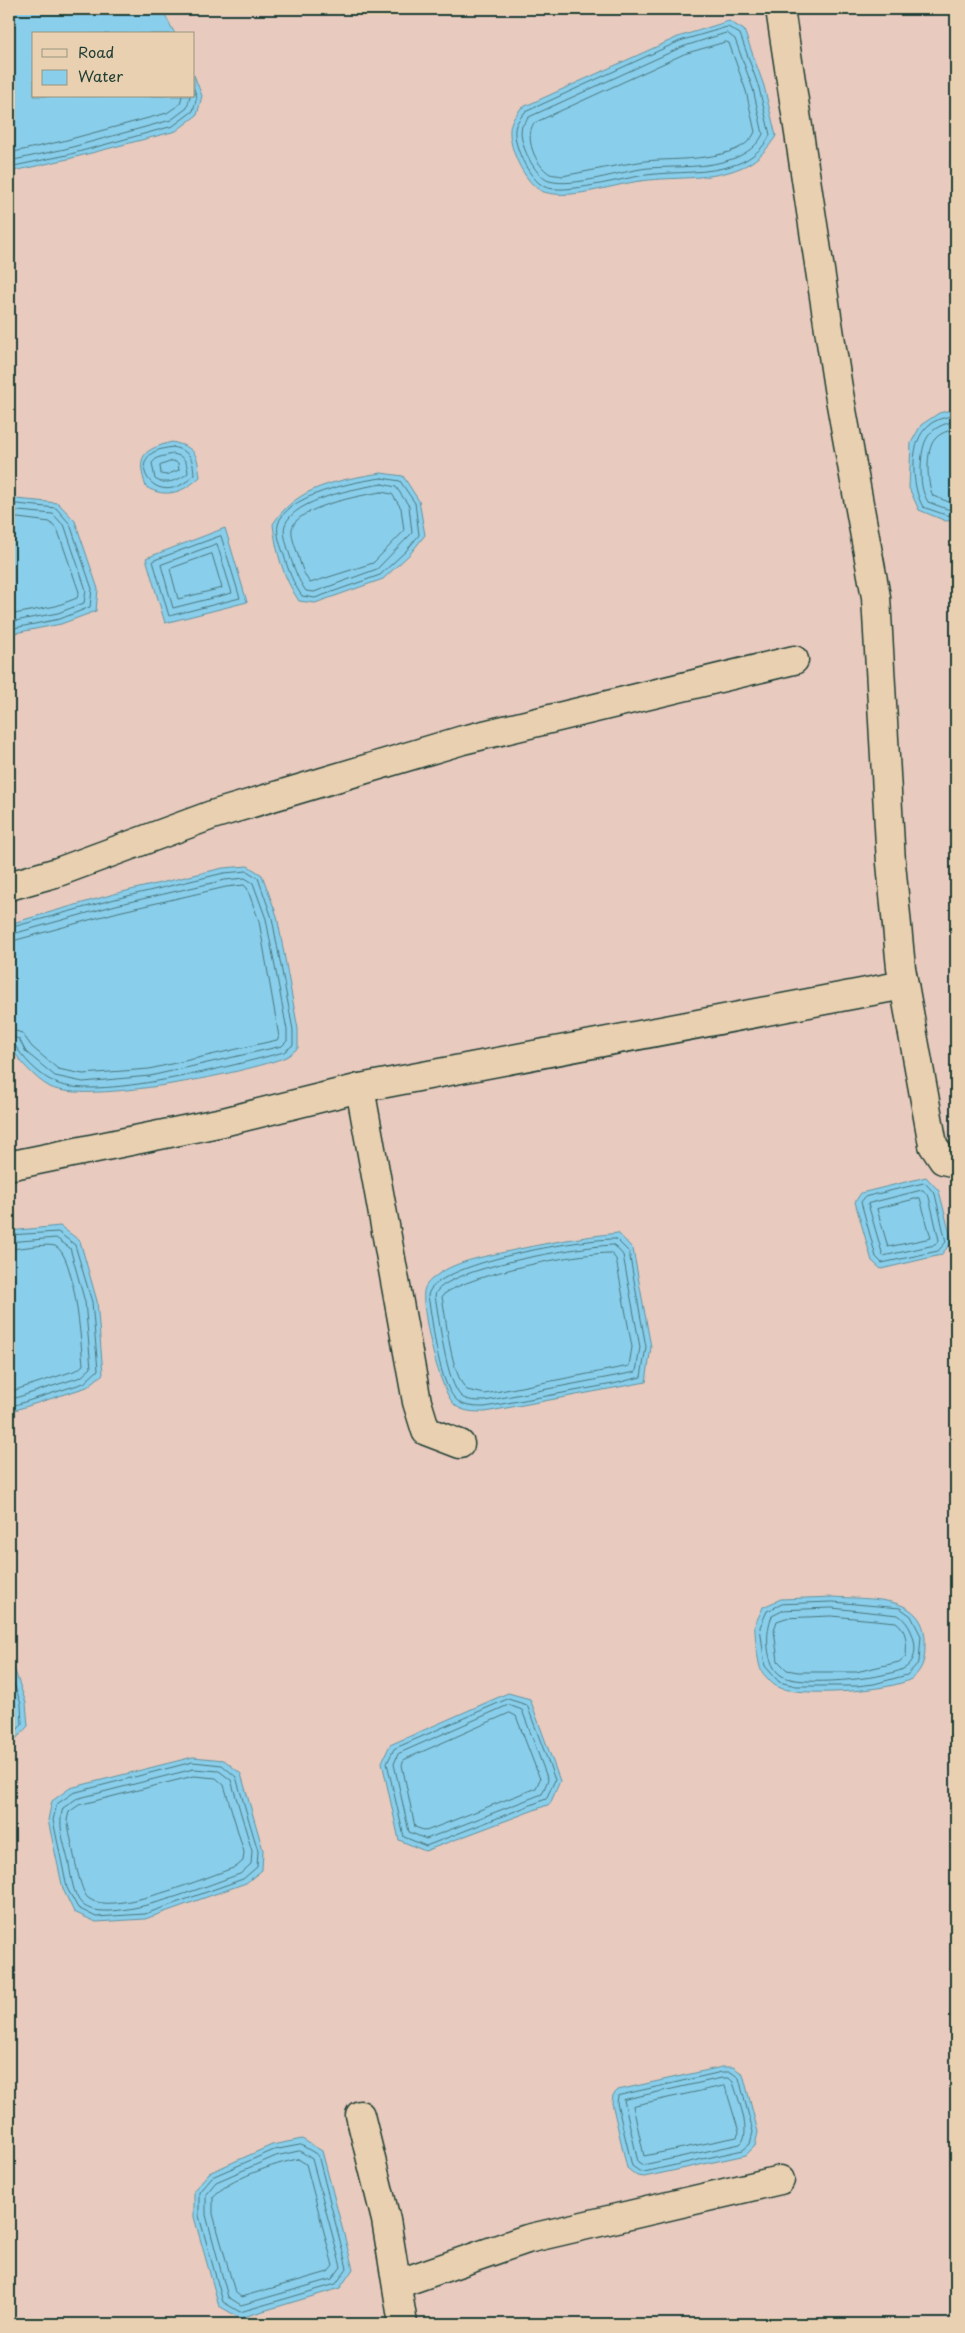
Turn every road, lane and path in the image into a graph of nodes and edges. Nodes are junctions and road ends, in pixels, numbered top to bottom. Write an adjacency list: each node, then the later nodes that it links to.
1 (780, 9): 4 (street)
2 (794, 660): 3 (street)
3 (9, 886)
4 (904, 985): 5 (street); 7 (street)
5 (360, 1088): 6 (street); 8 (street)
6 (9, 1163)
7 (956, 1163)
8 (460, 1444)
9 (360, 2116): 11 (street)
10 (780, 2180): 11 (street)
11 (397, 2284): 12 (street)
12 (404, 2324)

